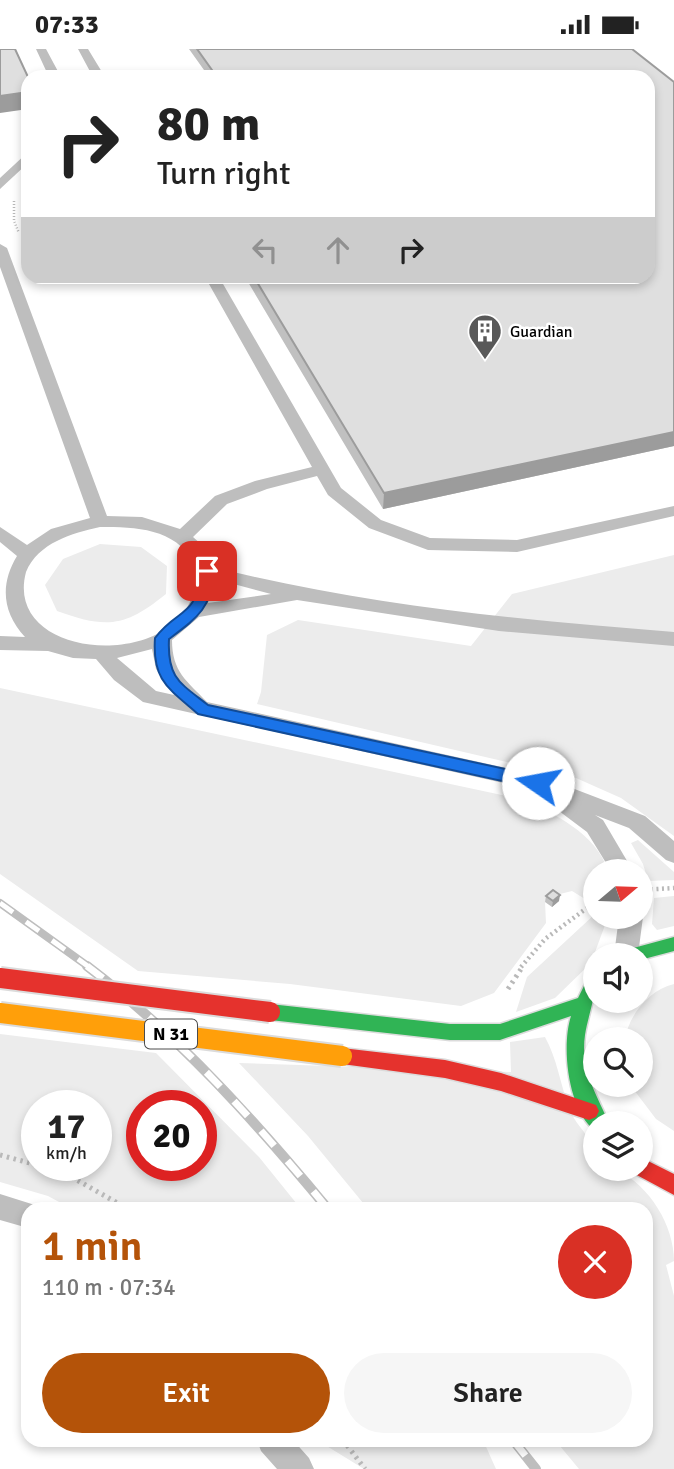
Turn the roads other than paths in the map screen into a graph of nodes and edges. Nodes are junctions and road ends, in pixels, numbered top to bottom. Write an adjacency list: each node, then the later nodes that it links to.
1 (41, 49): 3 (lane)
2 (83, 49): 4 (lane)
3 (52, 70)
4 (95, 70)
5 (21, 163): 6 (lane)
6 (0, 185)
7 (0, 248): 11 (lane)
8 (216, 284): 9 (lane)
9 (322, 470): 10 (lane); 13 (lane)
10 (674, 511)
11 (100, 521): 13 (lane); 14 (lane)
12 (0, 533): 14 (lane)
13 (182, 537): 15 (lane)
14 (25, 553): 17 (lane)
15 (207, 571): 16 (lane); 18 (lane)
16 (301, 595): 18 (lane); 20 (lane)
17 (4, 609): 22 (lane)
18 (195, 611): 19 (lane)
19 (162, 638): 23 (lane); 24 (lane)
20 (674, 639)
21 (0, 643): 22 (lane)
22 (49, 645): 23 (lane)
23 (101, 653): 24 (lane)
24 (204, 710): 25 (lane)
25 (538, 783): 26 (lane); 27 (lane)
26 (674, 854)
27 (615, 859)
28 (674, 944): 29 (main road)
29 (653, 950)
30 (0, 978): 32 (main road, N 31, bridge)
31 (583, 1001): 32 (main road)
32 (580, 1005): 34 (main road)
33 (0, 1013): 35 (main road, N 31, bridge)
34 (591, 1111)
35 (583, 1113)
36 (653, 1173): 37 (main road)
37 (674, 1185)
38 (0, 1207): 39 (lane)
39 (21, 1213)
40 (278, 1447): 41 (lane)
41 (298, 1469)

